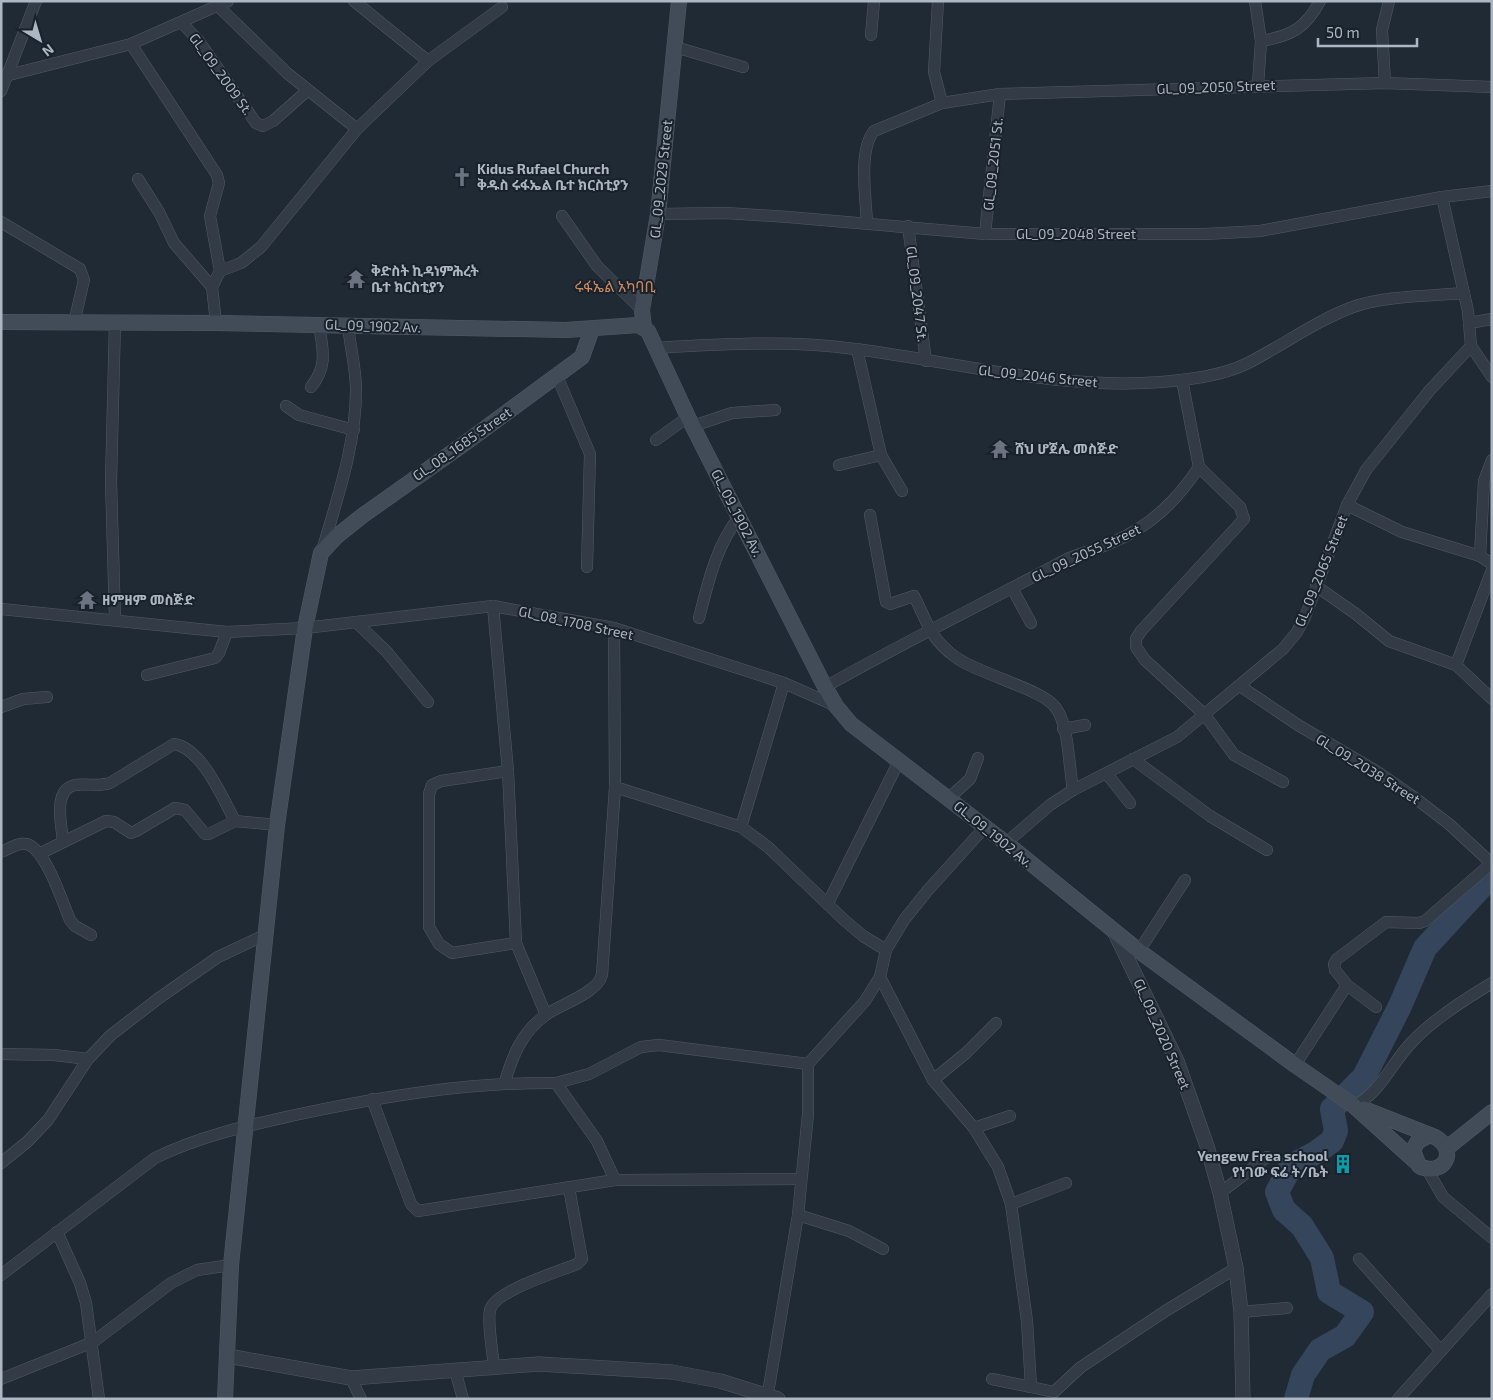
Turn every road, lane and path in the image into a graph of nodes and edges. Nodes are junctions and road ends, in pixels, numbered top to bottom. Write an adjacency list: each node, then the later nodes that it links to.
1 (36, 1): 18 (street)
2 (354, 1): 16 (street)
3 (680, 1): 15 (main road, GL_09_2029 Street)
4 (874, 1): 12 (street)
5 (938, 1): 25 (street)
6 (1255, 1): 13 (street)
7 (1320, 1): 13 (street)
8 (1389, 1): 19 (street)
9 (224, 4): 11 (street); 23 (street)
10 (502, 7): 16 (street)
11 (182, 23): 14 (street); 23 (street, GL_09_2009 St.)
12 (871, 35)
13 (1262, 41): 20 (street)
14 (132, 44): 18 (street); 36 (street)
15 (675, 47): 17 (street); 30 (main road, GL_09_2029 Street)
16 (428, 61): 26 (street)
17 (743, 67)
18 (4, 76): 22 (street)
19 (1385, 83): 20 (street, GL_09_2050 Street); 21 (street, GL_09_2050 Street)
20 (1258, 85): 24 (street, GL_09_2050 Street)
21 (1492, 87)
22 (1, 91)
23 (307, 91): 26 (street)
24 (1000, 94): 25 (street, GL_09_2050 Street); 35 (street, GL_09_2051 St.)
25 (942, 103): 33 (street, GL_09_2050 Street)
26 (357, 129): 36 (street)
27 (138, 179): 37 (street)
28 (1492, 191): 29 (street, GL_09_2048 Street)
29 (1442, 197): 35 (street, GL_09_2048 Street); 38 (street)
30 (658, 214): 33 (street, GL_09_2048 Street); 39 (main road, GL_09_2029 Street)
31 (562, 216): 39 (street)
32 (1, 222): 43 (street)
33 (867, 223): 34 (street, GL_09_2048 Street)
34 (908, 226): 35 (street, GL_09_2048 Street); 53 (street, GL_09_2047 St.)
35 (985, 234)
36 (220, 271): 37 (street)
37 (212, 287): 44 (street)
38 (1464, 293): 45 (street); 56 (street, GL_09_2046 Street)
39 (642, 310): 48 (main road)
40 (1492, 319): 45 (street)
41 (1, 322): 43 (main road, GL_09_1902 Av.)
42 (115, 322): 43 (main road, GL_09_1902 Av.); 44 (main road, GL_09_1902 Av.); 81 (street)
43 (74, 323)
44 (216, 323): 46 (main road, GL_09_1902 Av.)
45 (1470, 323): 50 (street)
46 (319, 324): 47 (main road, GL_09_1902 Av.); 57 (street)
47 (348, 325): 49 (main road, GL_09_1902 Av.); 61 (street)
48 (644, 328): 49 (main road, GL_09_1902 Av.); 51 (main road, GL_09_1902 Av.)
49 (592, 329): 54 (main road, GL_08_1685 Street)
50 (1471, 346): 55 (street); 68 (street, GL_09_2065 Street)
51 (656, 348): 52 (street, GL_09_2046 Street); 60 (main road, GL_09_1902 Av.)
52 (856, 349): 53 (street, GL_09_2046 Street); 63 (street)
53 (926, 361): 56 (street, GL_09_2046 Street)
54 (557, 376): 71 (main road, GL_08_1685 Street); 74 (street)
55 (1492, 377)
56 (1182, 380): 66 (street)
57 (311, 387)
58 (286, 406): 61 (street)
59 (775, 410): 60 (street)
60 (690, 421): 62 (street); 70 (main road, GL_09_1902 Av.)
61 (354, 430): 71 (street)
62 (656, 440)
63 (881, 455): 65 (street); 67 (street)
64 (1492, 460): 72 (street)
65 (839, 465)
66 (1199, 467): 77 (street, GL_09_2055 Street); 98 (street)
67 (902, 490)
68 (1347, 505): 72 (street); 76 (street, GL_09_2065 Street)
69 (870, 515): 87 (street)
70 (739, 517): 80 (street); 92 (main road, GL_09_1902 Av.)
71 (321, 553): 84 (main road)
72 (1480, 556): 73 (street)
73 (1492, 564)
74 (587, 567)
75 (1492, 570): 88 (street)
76 (1316, 586): 88 (street); 91 (street, GL_09_2065 Street)
77 (1012, 588): 83 (street); 87 (street, GL_09_2055 Street)
78 (493, 606): 82 (street, GL_08_1708 Street); 85 (street, GL_08_1708 Street); 104 (street)
79 (1, 609): 81 (street, GL_08_1708 Street)
80 (699, 618)
81 (115, 619): 86 (street, GL_08_1708 Street)
82 (356, 622): 84 (street, GL_08_1708 Street); 95 (street)
83 (1031, 624)
84 (305, 628): 86 (street, GL_08_1708 Street); 112 (main road)
85 (614, 628): 90 (street, GL_08_1708 Street); 107 (street)
86 (227, 632): 89 (street)
87 (930, 632): 92 (street, GL_09_2055 Street); 100 (street)
88 (1456, 665): 94 (street)
89 (148, 675)
90 (784, 683): 96 (street, GL_08_1708 Street); 113 (street)
91 (1240, 686): 98 (street, GL_09_2065 Street); 130 (street, GL_09_2038 Street)
92 (825, 687): 96 (main road, GL_09_1902 Av.)
93 (46, 697): 97 (street)
94 (1492, 700)
95 (428, 702)
96 (836, 706): 103 (main road, GL_09_1902 Av.)
97 (1, 707)
98 (1205, 715): 102 (street, GL_09_2065 Street); 106 (street)
99 (1085, 725): 100 (street)
100 (1064, 728): 108 (street)
101 (978, 758): 109 (street)
102 (1134, 759): 105 (street, GL_09_2065 Street); 117 (street)
103 (899, 761): 109 (main road, GL_09_1902 Av.); 121 (street)
104 (508, 771): 125 (street); 125 (street)
105 (1107, 774): 108 (street, GL_09_2065 Street); 110 (street)
106 (1284, 782)
107 (615, 787): 113 (street); 132 (street)
108 (1073, 790): 116 (street, GL_09_2065 Street)
109 (948, 798): 114 (main road, GL_09_1902 Av.)
110 (1130, 803)
111 (235, 821): 112 (street); 115 (street); 115 (street)
112 (277, 825): 123 (main road)
113 (741, 827): 121 (street)
114 (985, 828): 116 (main road, GL_09_1902 Av.); 126 (street)
115 (63, 842): 119 (street)
116 (1006, 843): 122 (main road, GL_09_1902 Av.)
117 (1267, 850)
118 (1, 852): 119 (street)
119 (41, 853): 124 (street)
120 (1185, 880): 127 (street)
121 (828, 903): 126 (street)
122 (1115, 933): 127 (main road, GL_09_1902 Av.); 157 (street, GL_09_2020 Street)
123 (267, 934): 135 (street); 145 (main road)
124 (91, 935)
125 (516, 943): 132 (street)
126 (886, 950): 128 (street)
127 (1139, 951): 137 (main road, GL_09_1902 Av.)
128 (880, 977): 136 (street); 138 (street)
129 (1492, 982): 142 (street)
130 (1348, 986): 131 (street); 137 (street)
131 (1376, 1007)
132 (546, 1015): 139 (street)
133 (996, 1023): 138 (street)
134 (1, 1054): 135 (street)
135 (88, 1059): 151 (street)
136 (808, 1064): 140 (street); 153 (street)
137 (1295, 1065): 142 (main road, GL_09_1902 Av.)
138 (933, 1080): 146 (street)
139 (505, 1082): 140 (street); 141 (street)
140 (556, 1083): 154 (street)
141 (372, 1099): 145 (street); 156 (street)
142 (1354, 1106): 147 (main road); 150 (main road)
143 (1010, 1116): 146 (street)
144 (1489, 1119): 148 (main road)
145 (245, 1126): 160 (street); 164 (main road)
146 (974, 1128): 158 (street)
147 (1430, 1135): 148 (main road); 150 (main road)
148 (1447, 1148): 152 (main road)
149 (1267, 1157): 157 (street)
150 (1415, 1161): 152 (main road)
151 (1, 1163)
152 (1428, 1171): 161 (street)
153 (801, 1179): 154 (street); 159 (street)
154 (615, 1180): 156 (street)
155 (1066, 1183): 158 (street)
156 (569, 1188): 173 (street)
157 (1220, 1193): 165 (street, GL_09_2020 Street)
158 (1011, 1204): 178 (street)
159 (798, 1215): 162 (street); 180 (street)
160 (57, 1232): 166 (street); 170 (street)
161 (1492, 1238)
162 (884, 1249)
163 (1359, 1259): 171 (street)
164 (231, 1264): 170 (street); 172 (main road)
165 (1236, 1268): 169 (street, GL_09_2020 Street); 179 (street)
166 (1, 1275)
167 (1492, 1294): 171 (street)
168 (1288, 1308): 169 (street)
169 (1241, 1312): 185 (street, GL_09_2020 Street)
170 (93, 1342): 176 (street); 181 (street)
171 (1441, 1351): 186 (street)
172 (228, 1356): 175 (street); 182 (main road)
173 (494, 1368): 174 (street); 180 (street)
174 (456, 1370): 175 (street); 184 (street)
175 (351, 1378): 183 (street)
176 (1, 1379)
177 (992, 1379): 178 (street)
178 (1031, 1387): 179 (street)
179 (1054, 1395)
180 (770, 1398)
181 (99, 1399)
182 (224, 1399)
183 (360, 1399)
184 (463, 1399)
185 (1243, 1399)
186 (1398, 1399)

